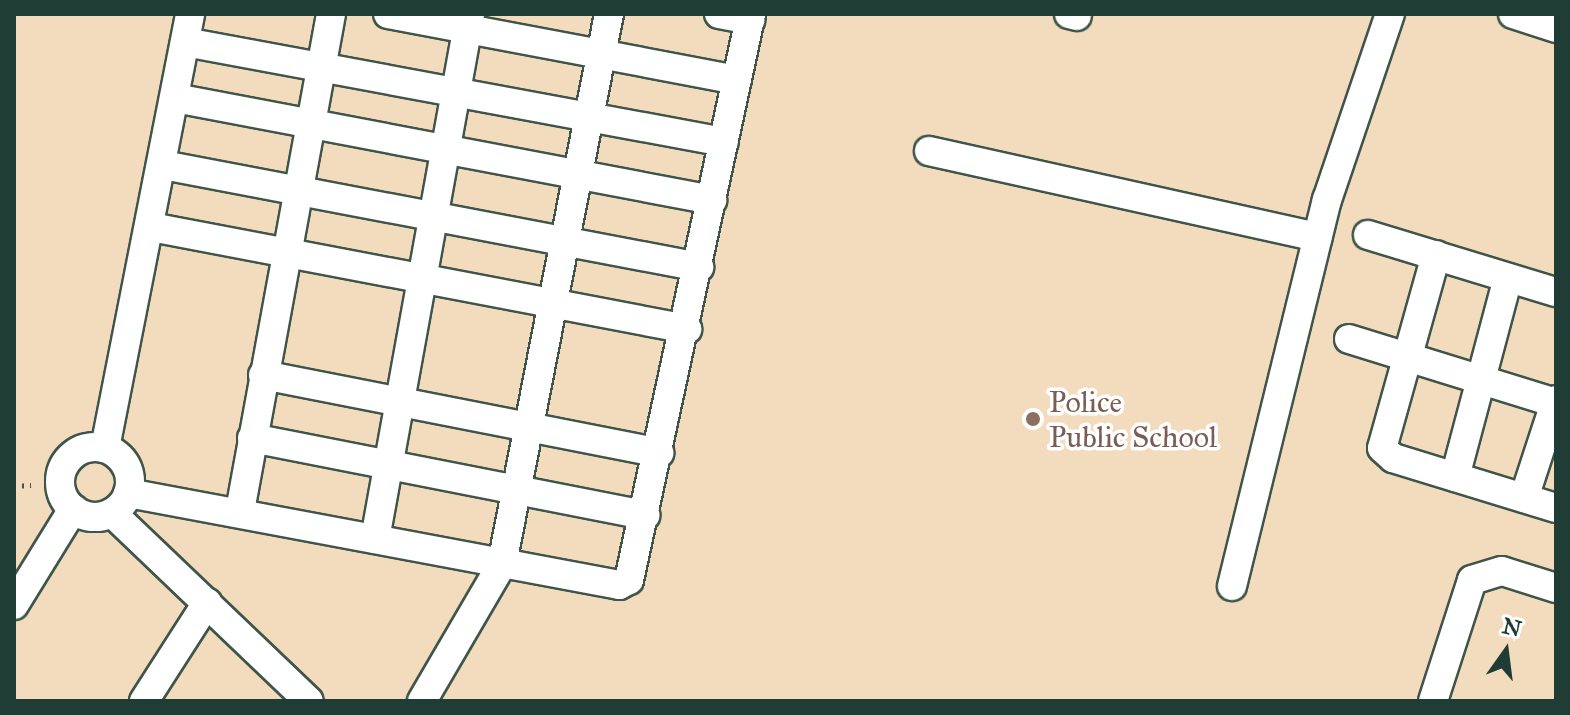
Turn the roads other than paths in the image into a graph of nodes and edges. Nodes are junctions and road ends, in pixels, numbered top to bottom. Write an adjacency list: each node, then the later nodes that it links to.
1 (331, 14): 12 (street)
2 (388, 14): 8 (street)
3 (609, 14): 11 (street)
4 (719, 14): 7 (street)
5 (1390, 14): 28 (street)
6 (1513, 14): 10 (street)
7 (750, 17): 13 (street)
8 (469, 22): 11 (street); 14 (street)
9 (188, 28): 12 (street); 15 (street)
10 (1556, 28)
11 (601, 55): 13 (street); 16 (street)
12 (319, 66): 14 (street); 17 (street)
13 (737, 80): 18 (street)
14 (456, 92): 16 (street); 19 (street)
15 (175, 98): 17 (street); 21 (street)
16 (589, 117): 18 (street); 22 (street)
17 (310, 126): 19 (street); 23 (street)
18 (724, 142): 24 (street)
19 (446, 150): 22 (street); 25 (street)
20 (929, 151): 28 (street)
21 (163, 165): 23 (street); 26 (street)
22 (578, 175): 24 (street); 29 (street)
23 (295, 190): 25 (street); 30 (street)
24 (712, 200): 32 (street)
25 (434, 216): 29 (street); 34 (street)
26 (151, 227): 30 (street); 46 (street)
27 (1368, 235): 31 (street)
28 (1318, 237): 59 (street)
29 (565, 241): 32 (street); 36 (street)
30 (285, 250): 34 (street); 40 (street)
31 (1436, 255): 33 (street); 39 (street)
32 (699, 267): 37 (street)
33 (1508, 278): 35 (street); 41 (street)
34 (422, 279): 36 (street); 43 (street)
35 (1556, 292)
36 (553, 304): 37 (street); 44 (street)
37 (687, 329): 47 (street)
38 (1349, 339): 39 (street)
39 (1404, 356): 41 (street); 49 (street)
40 (263, 375): 43 (street); 45 (street)
41 (1480, 379): 42 (street); 49 (street)
42 (1556, 402): 51 (street)
43 (400, 403): 44 (street); 48 (street)
44 (529, 427): 47 (street); 50 (street)
45 (252, 438): 48 (street); 55 (street)
46 (105, 448): 52 (street); 54 (street)
47 (659, 453): 56 (street)
48 (389, 465): 50 (street); 57 (street)
49 (1455, 477): 51 (street)
50 (517, 490): 56 (street); 58 (street)
51 (1524, 498): 53 (street)
52 (120, 503): 54 (street); 55 (street); 61 (street)
53 (1556, 508)
54 (73, 509): 62 (street)
55 (240, 511): 57 (street)
56 (646, 515): 58 (street)
57 (375, 539): 58 (street)
58 (502, 564): 65 (street)
59 (1232, 586)
60 (1556, 588): 66 (street)
61 (207, 603): 63 (street); 64 (street)
62 (14, 605)
63 (297, 697)
64 (144, 701)
65 (422, 701)
66 (1433, 701)

